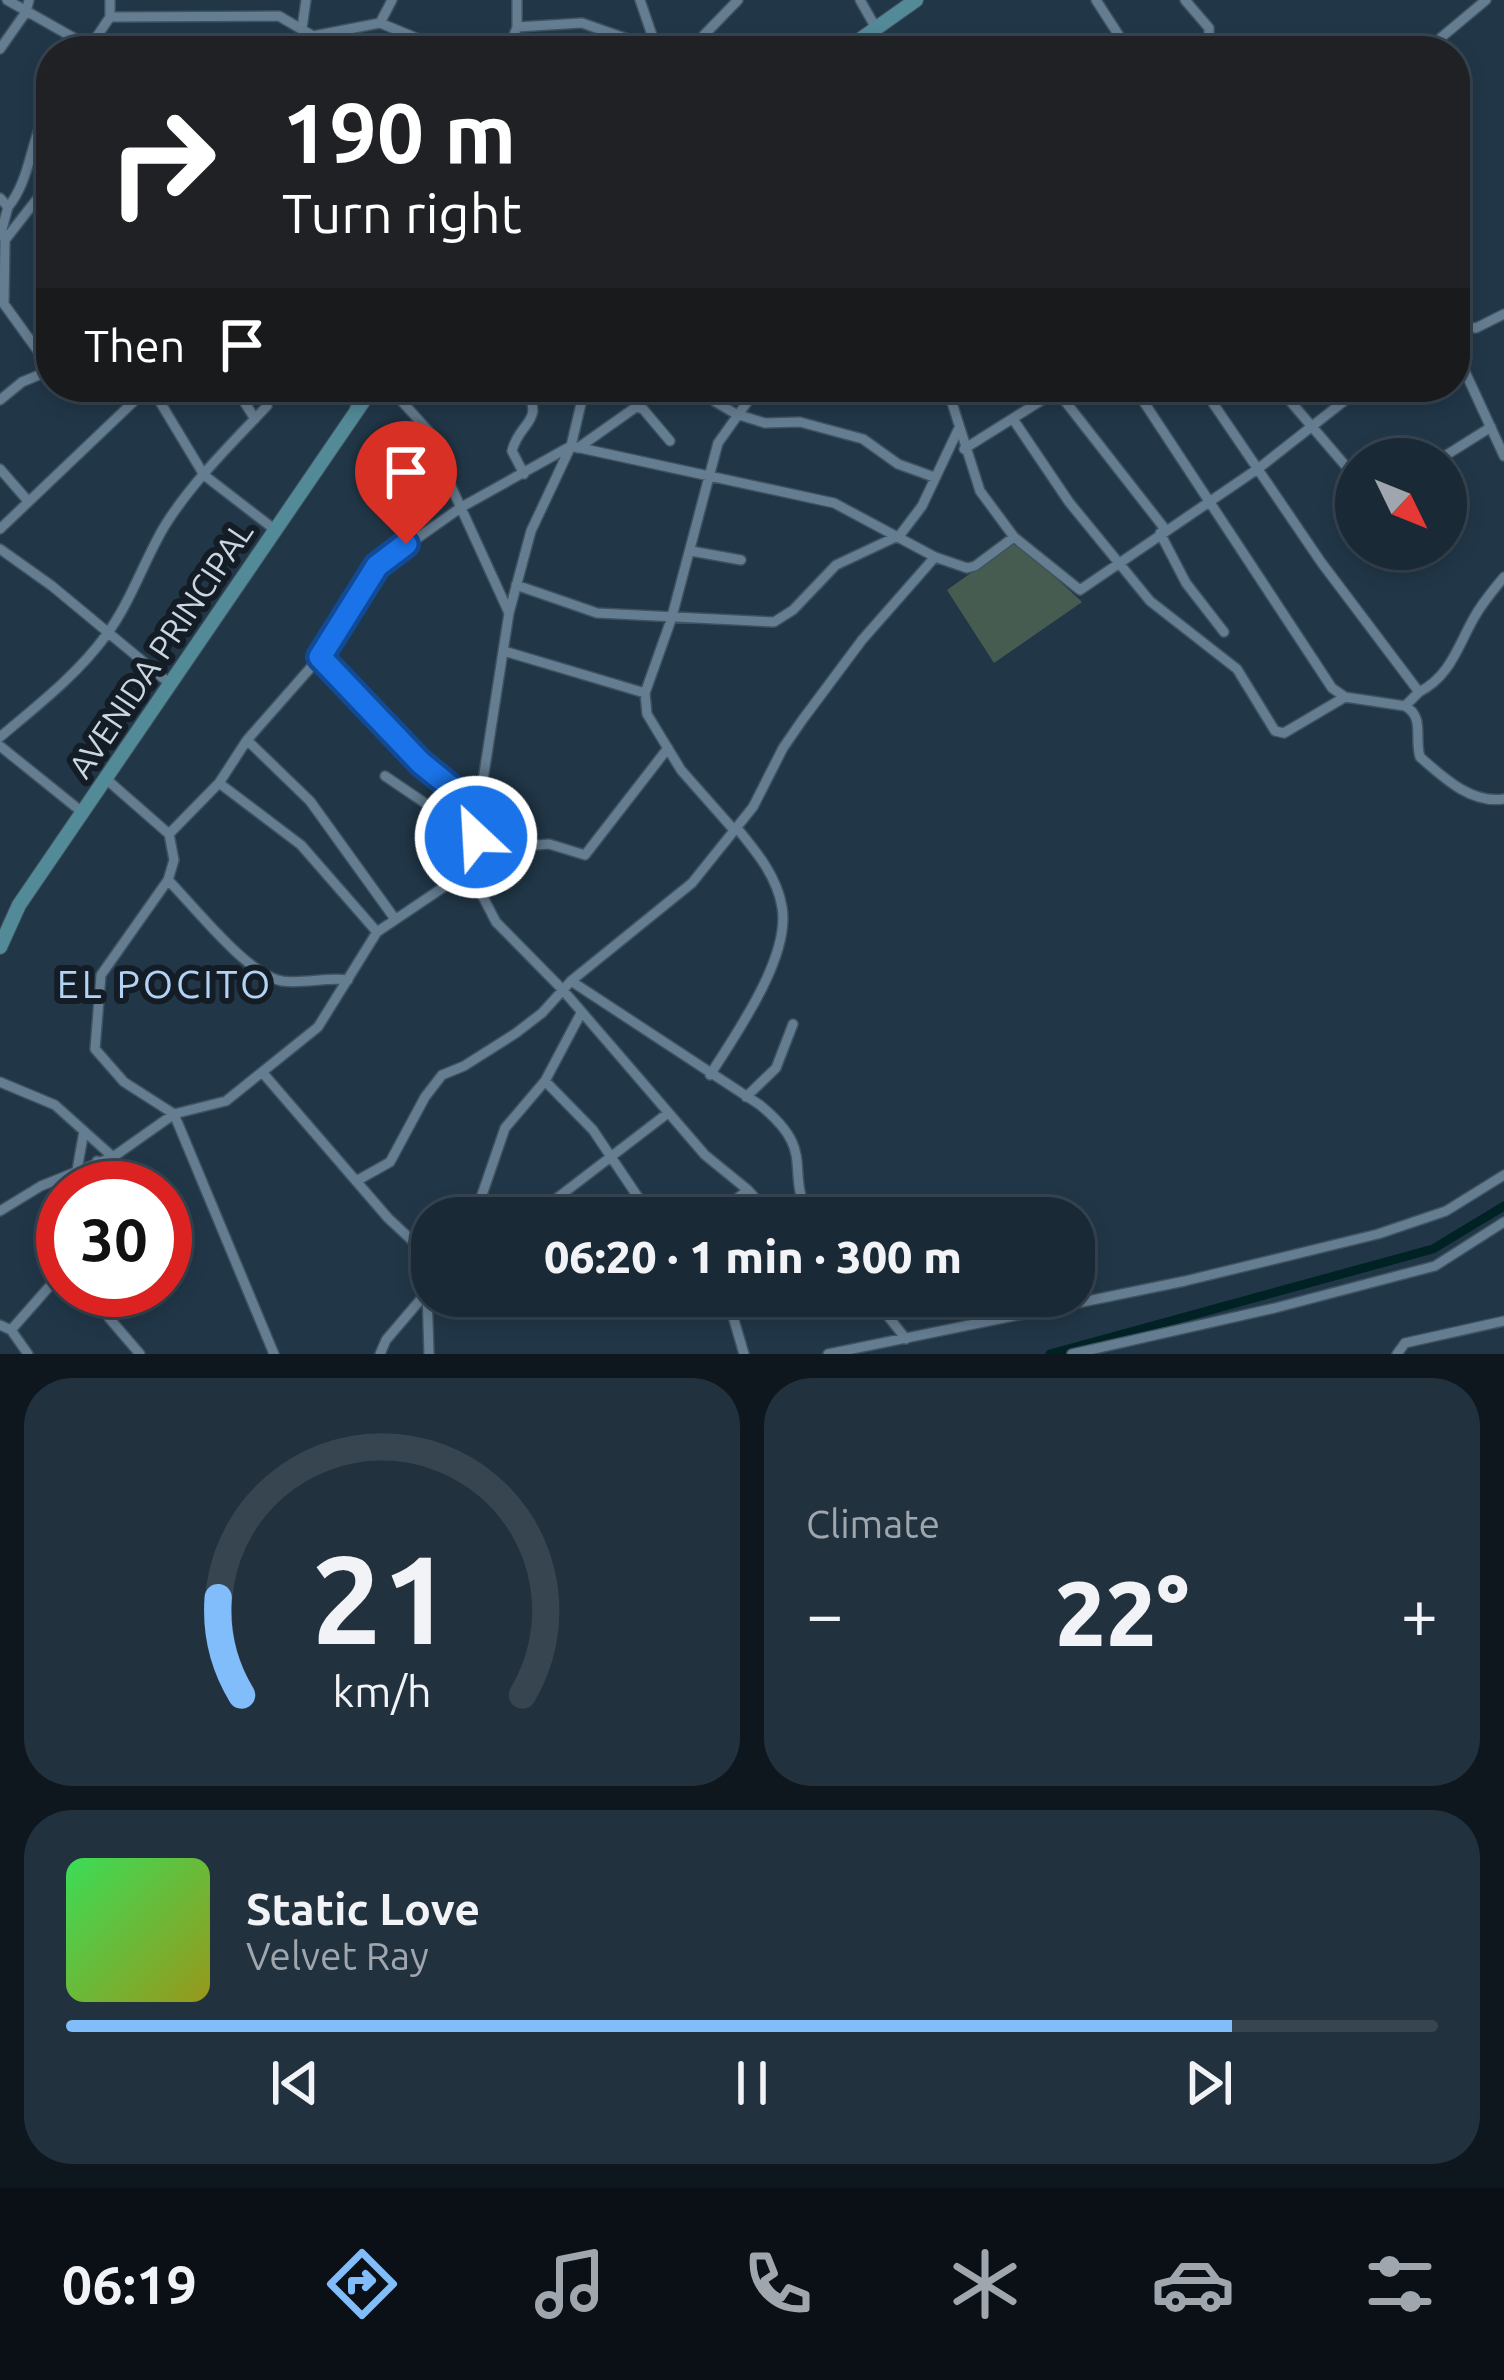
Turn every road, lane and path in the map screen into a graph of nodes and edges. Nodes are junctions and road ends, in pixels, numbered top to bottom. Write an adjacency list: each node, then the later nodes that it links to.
1 (7, 0): 13 (street)
2 (110, 0): 14 (street)
3 (306, 0): 17 (street)
4 (392, 0): 15 (street)
5 (517, 0): 16 (street)
6 (640, 0): 25 (street)
7 (738, 0): 26 (street)
8 (860, 0): 18 (street)
9 (916, 0): 18 (main road)
10 (1096, 0): 28 (street)
11 (1185, 0): 29 (street)
12 (1486, 0): 30 (street)
13 (28, 6): 19 (street); 31 (street)
14 (110, 17): 17 (street); 20 (street)
15 (380, 23): 21 (street); 22 (street)
16 (517, 27): 23 (street); 24 (street)
17 (302, 28): 21 (street)
18 (876, 28): 27 (main road)
19 (70, 36)
20 (97, 36)
21 (313, 36)
22 (411, 36)
23 (514, 36)
24 (619, 36)
25 (652, 36)
26 (703, 36)
27 (865, 36)
28 (1120, 36)
29 (1209, 36)
30 (1443, 36)
31 (0, 49)
32 (36, 138): 34 (street)
33 (36, 200): 35 (street)
34 (4, 203): 35 (street)
35 (5, 240): 38 (street)
36 (1504, 314): 37 (street)
37 (1470, 327)
38 (36, 348)
39 (36, 376): 41 (street)
40 (1470, 382): 65 (street)
41 (0, 400)
42 (134, 402): 80 (street)
43 (159, 402): 76 (street)
44 (244, 402): 63 (street)
45 (265, 402): 63 (street)
46 (356, 402): 60 (street)
47 (360, 402): 60 (main road, AVENIDA PRINCIPAL)
48 (402, 402): 81 (street)
49 (532, 402): 75 (street)
50 (582, 402): 69 (street)
51 (716, 402): 61 (street)
52 (746, 402): 61 (street)
53 (950, 402): 66 (street)
54 (1037, 402): 62 (street)
55 (1069, 402): 84 (street)
56 (1144, 402): 79 (street)
57 (1213, 402): 73 (street)
58 (1291, 402): 64 (street)
59 (1343, 402): 64 (street)
60 (355, 408): 83 (main road, AVENIDA PRINCIPAL)
61 (736, 414): 77 (street); 78 (street)
62 (1013, 418): 70 (street); 91 (street)
63 (255, 419): 76 (street)
64 (1313, 426): 71 (street); 73 (street)
65 (1491, 428): 68 (street); 72 (street)
66 (958, 429): 70 (street); 78 (street)
67 (670, 441): 69 (street)
68 (1467, 443)
69 (574, 447): 75 (street); 77 (street); 93 (street)
70 (964, 449): 86 (street)
71 (1335, 453)
72 (1504, 456)
73 (1259, 468): 79 (street); 101 (street)
74 (0, 469): 80 (street)
75 (524, 474): 81 (street)
76 (204, 475): 83 (street); 97 (street)
77 (707, 477): 85 (street); 88 (street)
78 (934, 477): 85 (street)
79 (1210, 498): 84 (street); 103 (street)
80 (28, 502): 82 (street)
81 (460, 508): 94 (street); 99 (street)
82 (0, 529)
83 (274, 529): 100 (main road, AVENIDA PRINCIPAL)
84 (1163, 531): 91 (street); 96 (street)
85 (900, 536): 89 (street); 95 (street)
86 (1014, 537): 89 (street); 91 (street)
87 (0, 549): 97 (street)
88 (691, 551): 90 (street); 95 (street)
89 (935, 556): 114 (street)
90 (742, 560)
91 (1117, 561): 103 (street)
92 (1504, 577): 101 (street)
93 (516, 585): 94 (street); 95 (street)
94 (509, 613): 98 (street)
95 (671, 620): 102 (street)
96 (1224, 632)
97 (107, 634): 100 (street); 106 (street)
98 (504, 651): 102 (street); 112 (street)
99 (320, 657): 105 (street); 112 (street)
100 (169, 683): 109 (main road, AVENIDA PRINCIPAL)
101 (1419, 692): 104 (street)
102 (645, 693): 107 (street)
103 (1345, 697): 104 (street)
104 (1405, 706): 111 (street)
105 (247, 740): 110 (street); 120 (street)
106 (0, 741): 113 (street)
107 (668, 748): 114 (street); 117 (street)
108 (386, 776): 116 (street)
109 (105, 778): 113 (main road, AVENIDA PRINCIPAL); 115 (street)
110 (219, 783): 115 (street); 121 (street)
111 (1504, 799)
112 (478, 809): 116 (street)
113 (82, 812): 122 (main road, AVENIDA PRINCIPAL)
114 (735, 828): 124 (street); 128 (street)
115 (169, 834): 119 (street)
116 (476, 837): 117 (street)
117 (474, 850): 118 (street)
118 (469, 870): 120 (street); 124 (street)
119 (168, 880): 123 (street); 132 (street)
120 (395, 919): 121 (street)
121 (377, 932): 123 (street)
122 (0, 946)
123 (348, 980): 127 (street)
124 (566, 985): 125 (street); 128 (street); 140 (street)
125 (580, 1015): 130 (street); 133 (street)
126 (793, 1024): 131 (street)
127 (262, 1072): 132 (street); 140 (street)
128 (710, 1075): 131 (street)
129 (0, 1082): 134 (street)
130 (545, 1082): 136 (street); 143 (street)
131 (746, 1097): 148 (street)
132 (174, 1114): 135 (street); 163 (street)
133 (668, 1114): 136 (street); 142 (street)
134 (84, 1131): 135 (street); 137 (street)
135 (113, 1157): 138 (street)
136 (613, 1157): 144 (street); 145 (street)
137 (79, 1161)
138 (97, 1161)
139 (1504, 1174): 160 (street)
140 (358, 1180): 151 (street)
141 (36, 1189): 149 (street)
142 (748, 1190): 146 (street); 147 (street)
143 (481, 1197)
144 (559, 1197)
145 (639, 1197)
146 (739, 1197)
147 (754, 1197)
148 (801, 1197)
149 (0, 1211)
150 (1504, 1222): 168 (street)
151 (411, 1239)
152 (36, 1298): 159 (street)
153 (411, 1310): 164 (street)
154 (110, 1317): 162 (street)
155 (430, 1317): 165 (street)
156 (734, 1317): 166 (street)
157 (889, 1317): 160 (street)
158 (1504, 1321): 169 (street)
159 (5, 1328): 161 (street)
160 (906, 1339): 167 (street)
161 (28, 1354)
162 (140, 1354)
163 (274, 1354)
164 (380, 1354)
165 (429, 1354)
166 (744, 1354)
167 (828, 1354)
168 (1072, 1354)
169 (1397, 1354)

